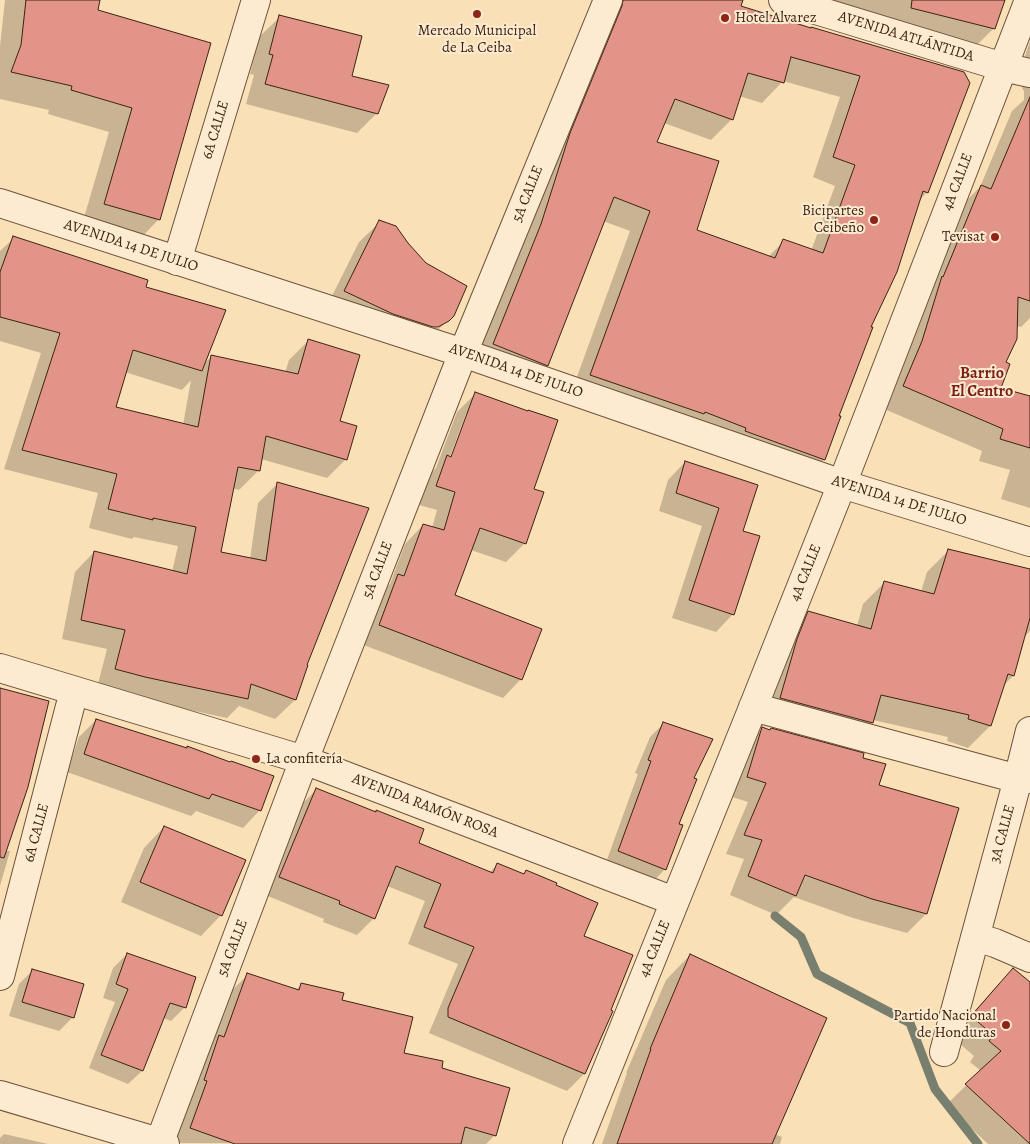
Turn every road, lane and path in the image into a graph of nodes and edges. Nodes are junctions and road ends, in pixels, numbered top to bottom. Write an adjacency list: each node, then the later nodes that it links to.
1 (256, 0): 8 (street, 6A CALLE)
2 (608, 0): 9 (street, 5A CALLE)
3 (783, 0): 5 (street, AVENIDA ATLÁNTIDA)
4 (1029, 0): 5 (street, 4A CALLE)
5 (1003, 67): 6 (street, AVENIDA ATLÁNTIDA); 10 (street, 4A CALLE)
6 (1030, 73)
7 (0, 203): 8 (street, AVENIDA 14 DE JULIO)
8 (177, 261): 9 (street, AVENIDA 14 DE JULIO)
9 (464, 353): 10 (street, AVENIDA 14 DE JULIO); 16 (street, 5A CALLE)
10 (842, 484): 11 (street, AVENIDA 14 DE JULIO); 14 (street, 4A CALLE)
11 (1030, 542)
12 (0, 668): 13 (street, AVENIDA RAMÓN ROSA)
13 (74, 691): 16 (street, AVENIDA RAMÓN ROSA); 21 (street, 6A CALLE)
14 (753, 707): 17 (street); 18 (street, 4A CALLE)
15 (1030, 731): 17 (street, 3A CALLE)
16 (304, 760): 18 (street, AVENIDA RAMÓN ROSA); 24 (street, 5A CALLE)
17 (1024, 779): 19 (street, 3A CALLE)
18 (674, 901): 25 (street, 4A CALLE)
19 (975, 937): 20 (street); 22 (street, 3A CALLE)
20 (1030, 958)
21 (0, 976)
22 (944, 1052)
23 (0, 1095): 24 (street)
24 (161, 1143)
25 (577, 1144)

